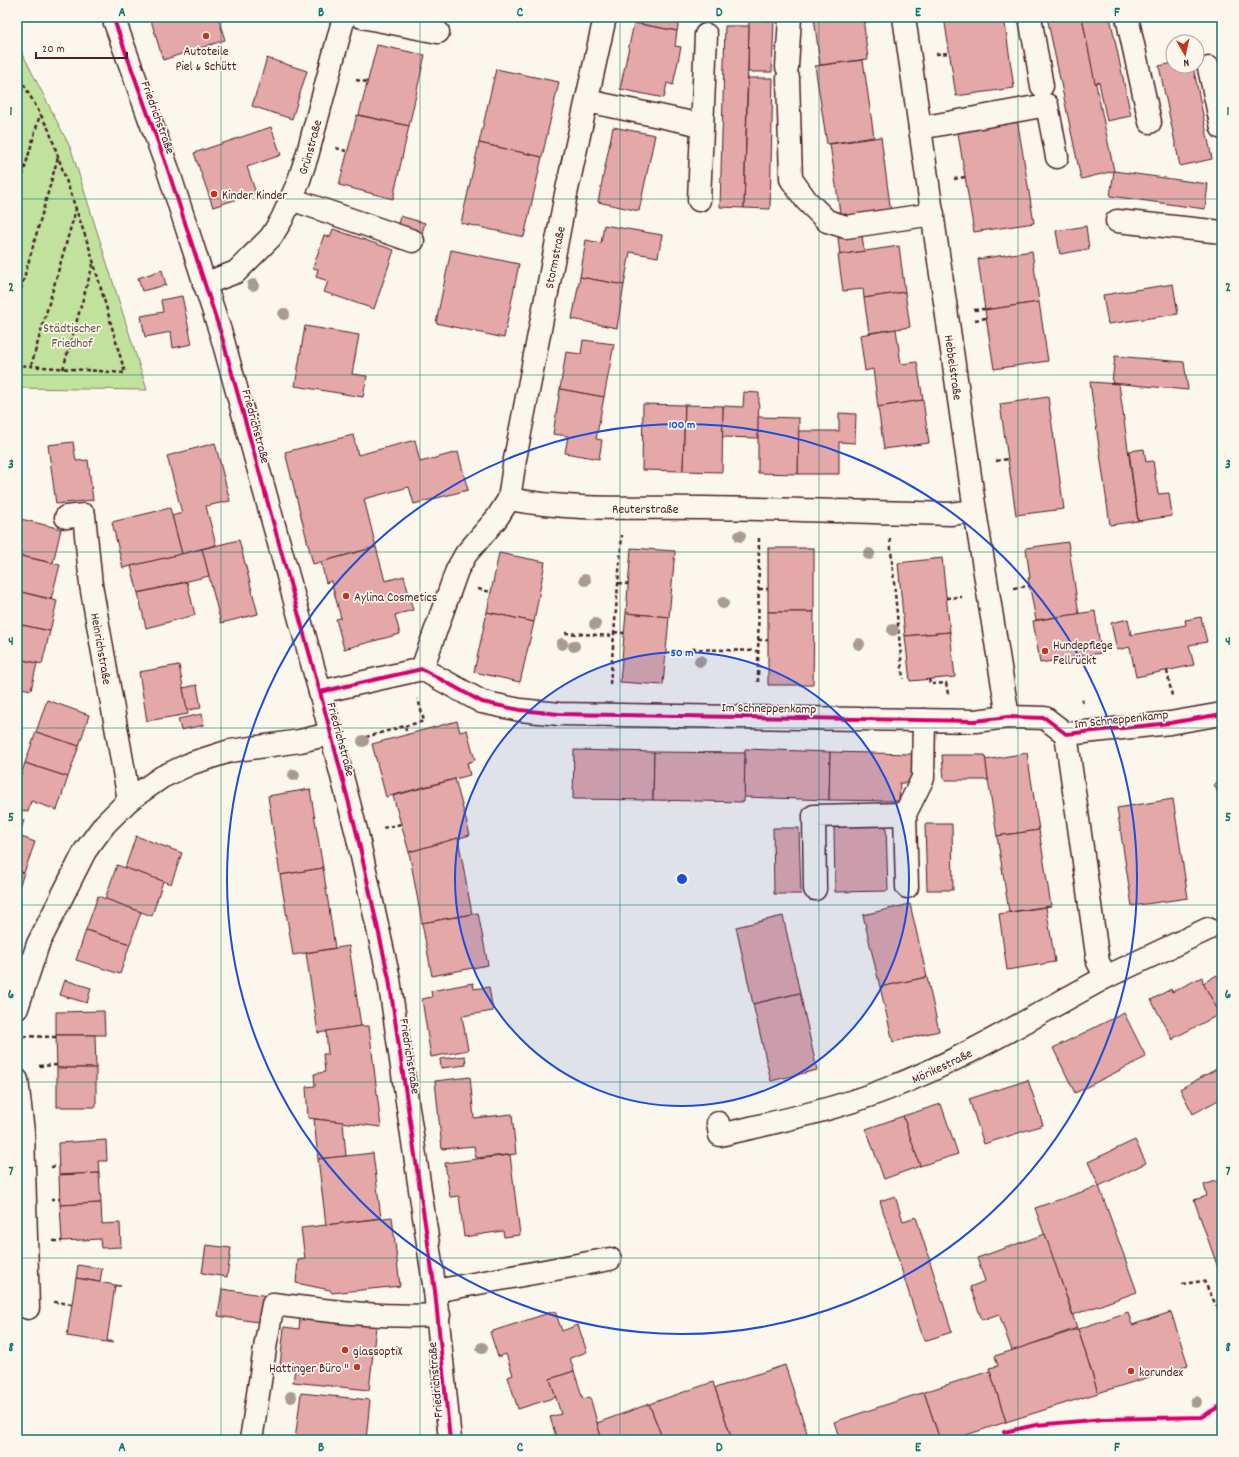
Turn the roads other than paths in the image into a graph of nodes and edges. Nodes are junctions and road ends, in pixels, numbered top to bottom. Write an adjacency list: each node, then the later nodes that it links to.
1 (113, 17): 25 (street, Friedrichstraße)
2 (344, 17): 19 (street, Grünstraße)
3 (362, 17): 9 (street)
4 (605, 17): 13 (street, Stormstraße)
5 (790, 17): 21 (street)
6 (904, 17): 17 (street, Hebbelstraße)
7 (1030, 17): 12 (street)
8 (1127, 17): 15 (street)
9 (438, 32)
10 (706, 35): 16 (street)
11 (1209, 68): 14 (street)
12 (1042, 86)
13 (587, 101): 16 (street); 26 (street, Stormstraße)
14 (1221, 115)
15 (1150, 122)
16 (702, 126): 20 (street)
17 (920, 128): 18 (street); 21 (street, Hebbelstraße)
18 (1057, 157)
19 (291, 199): 24 (street); 25 (street, Grünstraße)
20 (699, 200)
21 (933, 214): 27 (street, Hebbelstraße)
22 (1117, 221): 23 (street)
23 (1222, 232)
24 (413, 241)
25 (204, 284): 30 (street, Friedrichstraße)
26 (509, 499): 27 (street, Reuterstraße); 29 (street)
27 (975, 511): 32 (street, Hebbelstraße)
28 (66, 517): 36 (street, Heinrichstraße)
29 (417, 670): 30 (street); 33 (street, Im Schneppenkamp)
30 (320, 692): 35 (street, Friedrichstraße)
31 (1222, 714): 34 (street, Im Schneppenkamp)
32 (1008, 717): 33 (street, Im Schneppenkamp); 34 (street, Im Schneppenkamp)
33 (924, 720): 37 (street)
34 (1066, 734): 41 (street)
35 (332, 740): 36 (street); 48 (street, Friedrichstraße)
36 (129, 800): 42 (street)
37 (905, 814): 38 (street); 39 (street)
38 (906, 887)
39 (815, 889)
40 (1208, 929): 41 (street, Mörikestraße)
41 (1106, 976): 44 (street, Mörikestraße)
42 (17, 1008)
43 (17, 1080): 45 (street)
44 (718, 1123)
45 (21, 1200): 47 (street)
46 (610, 1260): 48 (street)
47 (22, 1262): 49 (street)
48 (435, 1291): 50 (street, Friedrichstraße)
49 (28, 1308)
50 (438, 1315): 51 (street); 52 (street, Friedrichstraße)
51 (251, 1440)
52 (450, 1440)

